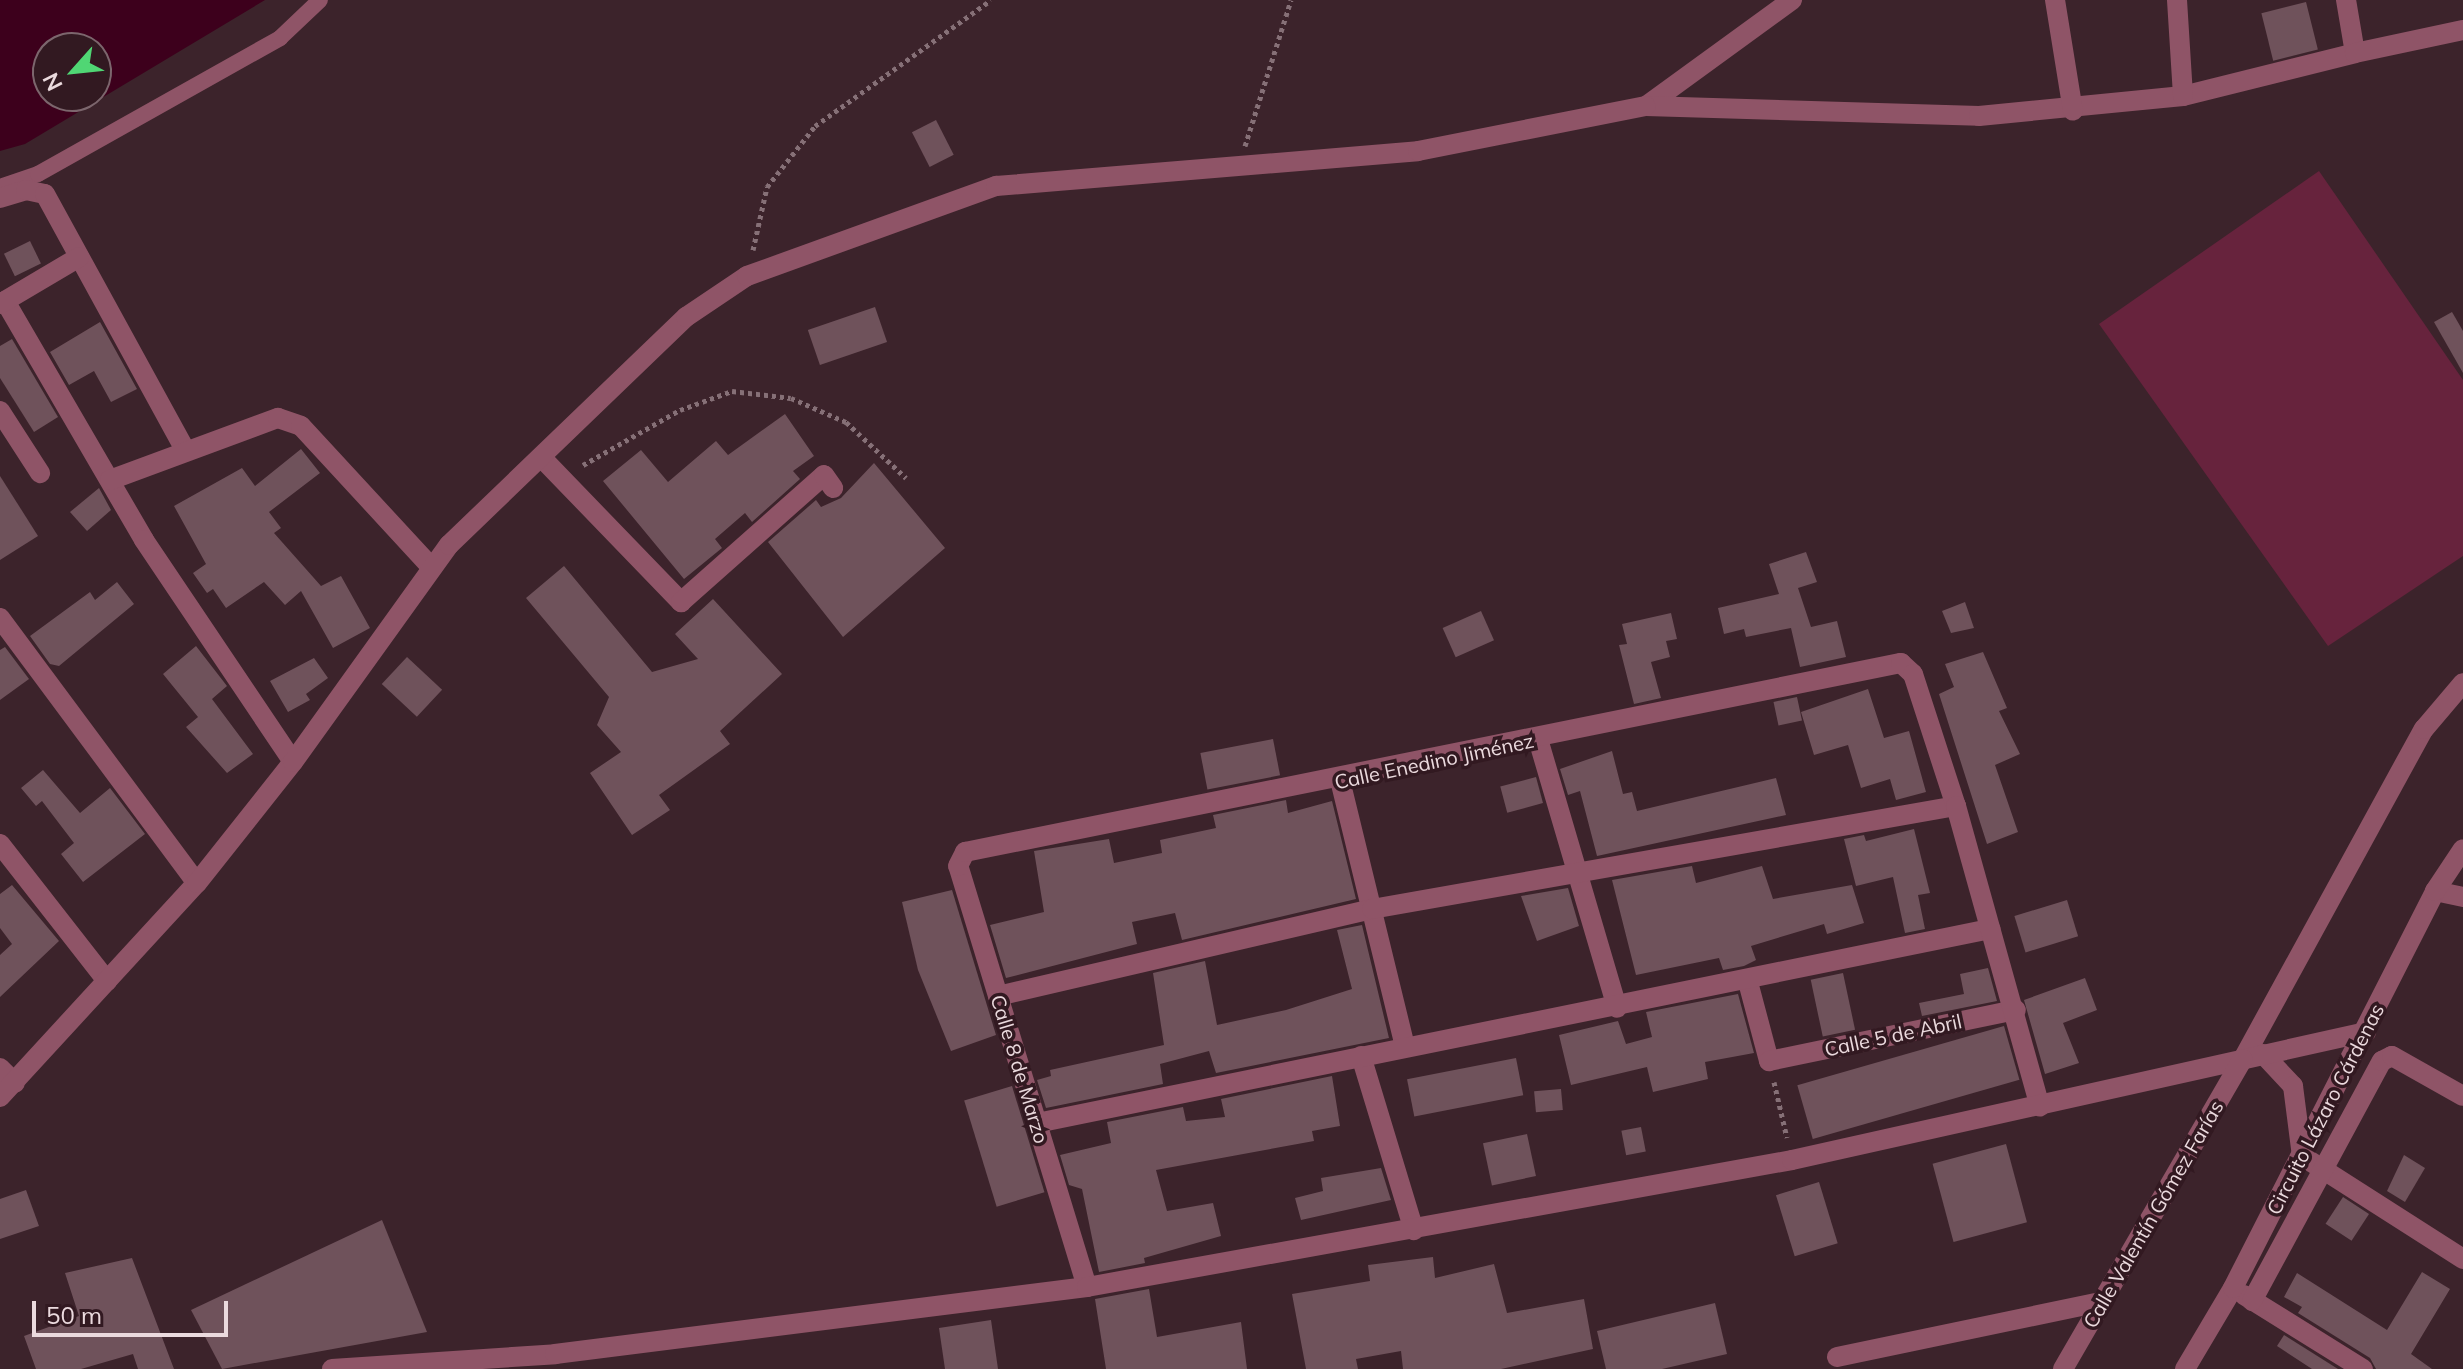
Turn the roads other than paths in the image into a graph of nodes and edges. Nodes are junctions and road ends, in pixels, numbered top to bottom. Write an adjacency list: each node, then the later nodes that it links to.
1 (320, 0): 11 (street)
2 (1792, 0): 9 (street)
3 (2055, 0): 10 (street)
4 (2177, 0): 8 (street)
5 (2346, 0): 7 (street)
6 (2463, 30): 7 (street)
7 (2355, 53): 8 (street)
8 (2183, 96): 10 (street)
9 (1646, 106): 10 (street); 17 (street)
10 (2073, 111)
11 (0, 187)
12 (0, 198): 13 (street)
13 (79, 257): 14 (street); 16 (street)
14 (3, 302): 19 (street)
15 (0, 411): 18 (street)
16 (185, 450): 19 (street); 21 (street)
17 (541, 457): 20 (street); 21 (street)
18 (40, 473)
19 (110, 480): 25 (street)
20 (833, 488)
21 (431, 567): 25 (street)
22 (0, 618): 32 (street)
23 (2463, 683): 46 (street, Calle Valentín Gómez Farías)
24 (1538, 739): 26 (street, Calle Enedino Jiménez); 27 (street, Calle Enedino Jiménez); 31 (street)
25 (293, 762): 32 (street)
26 (1340, 780): 30 (street, Calle Enedino Jiménez); 35 (street)
27 (1956, 806): 31 (street); 36 (street)
28 (0, 844): 37 (street)
29 (2463, 849): 33 (street, Circuito Lázaro Cárdenas)
30 (965, 852): 39 (street, Calle 8 de Marzo)
31 (1574, 870): 35 (street); 40 (street)
32 (197, 883): 37 (street)
33 (2435, 891): 34 (street); 42 (street, Circuito Lázaro Cárdenas)
34 (2463, 897)
35 (1372, 909): 39 (street); 43 (street)
36 (1990, 929): 38 (street); 41 (street)
37 (107, 981): 48 (street)
38 (1748, 982): 40 (street); 41 (street, Calle 5 de Abril)
39 (998, 996): 51 (street, Calle 8 de Marzo)
40 (1617, 1008): 43 (street)
41 (2016, 1010): 50 (street)
42 (2366, 1032): 44 (street); 52 (street, Circuito Lázaro Cárdenas)
43 (1405, 1047): 45 (street)
44 (2263, 1054): 46 (street); 52 (street)
45 (1361, 1056): 51 (street); 54 (street)
46 (2243, 1059): 50 (street); 59 (street, Calle Valentín Gómez Farías)
47 (0, 1068): 48 (street)
48 (8, 1090)
49 (2463, 1096): 53 (street)
50 (2040, 1106): 54 (street)
51 (1037, 1123): 56 (street, Calle 8 de Marzo)
52 (2302, 1156): 53 (street); 57 (street, Circuito Lázaro Cárdenas)
53 (2326, 1172): 55 (street); 58 (street)
54 (1414, 1230): 56 (street)
55 (2463, 1259)
56 (1087, 1287): 61 (street)
57 (2233, 1288): 58 (street); 63 (street, Circuito Lázaro Cárdenas)
58 (2252, 1301): 64 (street)
59 (2100, 1302): 60 (street); 62 (street, Calle Valentín Gómez Farías)
60 (1837, 1357)
61 (332, 1369)
62 (2063, 1369)
63 (2185, 1369)
64 (2363, 1369)

